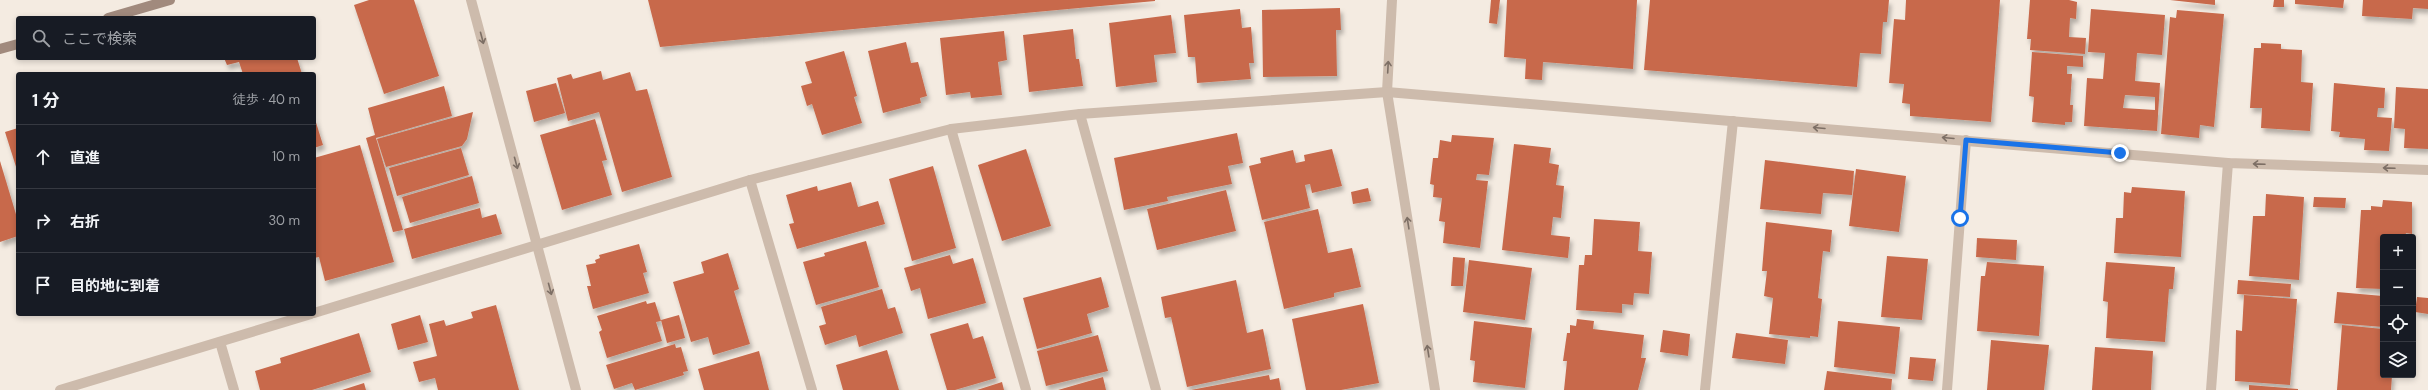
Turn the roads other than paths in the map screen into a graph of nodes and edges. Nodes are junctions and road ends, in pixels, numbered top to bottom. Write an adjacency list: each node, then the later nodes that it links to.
1 (170, 0): 4 (main road)
2 (471, 0): 15 (street, one-way to 15)
3 (1392, 0): 7 (street, one-way to 3)
4 (115, 16)
5 (16, 45): 6 (main road)
6 (0, 49)
7 (1387, 92): 8 (street); 9 (street); 25 (street, one-way to 7)
8 (1080, 114): 10 (street); 24 (street)
9 (1733, 121): 11 (street, one-way to 9); 26 (street)
10 (951, 129): 14 (street); 23 (street)
11 (1966, 140): 12 (street); 27 (street)
12 (2228, 163): 13 (street, one-way to 12); 28 (street)
13 (2428, 170)
14 (750, 180): 15 (street); 22 (street)
15 (538, 245): 16 (street); 21 (street, one-way to 21)
16 (316, 313)
17 (306, 316): 18 (street)
18 (220, 342): 19 (street); 20 (street)
19 (60, 390)
20 (234, 390)
21 (576, 390)
22 (812, 390)
23 (1026, 390)
24 (1156, 390)
25 (1435, 390)
26 (1705, 390)
27 (1947, 390)
28 (2211, 390)

